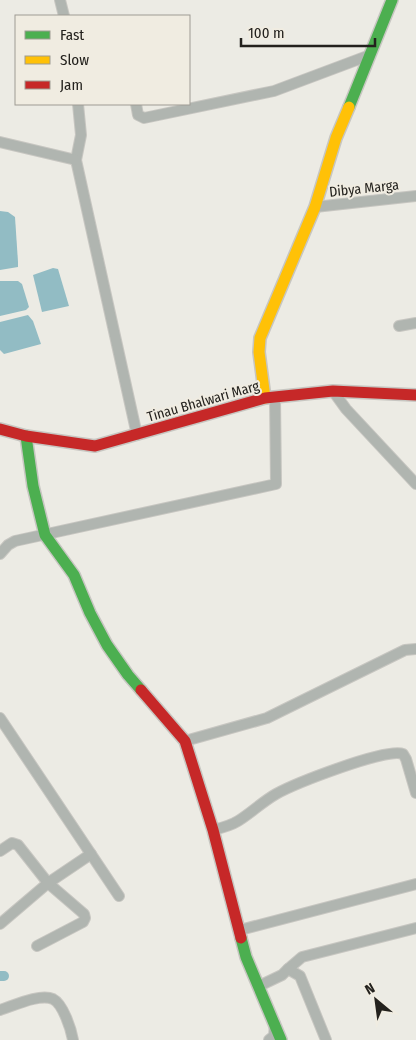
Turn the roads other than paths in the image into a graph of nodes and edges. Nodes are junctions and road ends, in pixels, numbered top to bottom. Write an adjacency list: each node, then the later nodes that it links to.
1 (60, 0): 3 (street)
2 (392, 0): 4 (street)
3 (64, 15)
4 (370, 55): 6 (street); 10 (street)
5 (78, 105): 8 (street)
6 (136, 105)
7 (0, 142): 8 (street)
8 (76, 160): 18 (street)
9 (416, 196): 10 (street, Dibya Marga)
10 (315, 207): 15 (street)
11 (416, 323): 12 (street)
12 (398, 326)
13 (333, 391): 14 (street, Tinau Bhalwari Marg); 15 (street, Tinau Bhalwari Marg); 19 (street)
14 (416, 394)
15 (270, 398): 18 (street, Tinau Bhalwari Marg); 20 (street)
16 (0, 429): 17 (street, Tinau Bhalwari Marg)
17 (26, 436): 18 (street, Tinau Bhalwari Marg); 20 (street)
18 (137, 436)
19 (416, 484)
20 (45, 535): 21 (street); 24 (street)
21 (0, 554)
22 (416, 649): 24 (street)
23 (0, 718): 28 (street)
24 (185, 741): 26 (street)
25 (416, 793): 26 (street)
26 (213, 830): 34 (street)
27 (0, 851): 29 (street)
28 (91, 854): 29 (street); 31 (street)
29 (48, 882): 32 (street); 35 (street)
30 (416, 884): 34 (street)
31 (119, 896)
32 (0, 924)
33 (416, 928): 36 (street)
34 (240, 930): 37 (street)
35 (37, 946)
36 (288, 969): 37 (street); 43 (street)
37 (259, 986): 39 (street)
38 (0, 1010): 40 (street)
39 (275, 1023): 41 (street); 42 (street)
40 (74, 1040)
41 (269, 1040)
42 (280, 1040)
43 (326, 1040)

